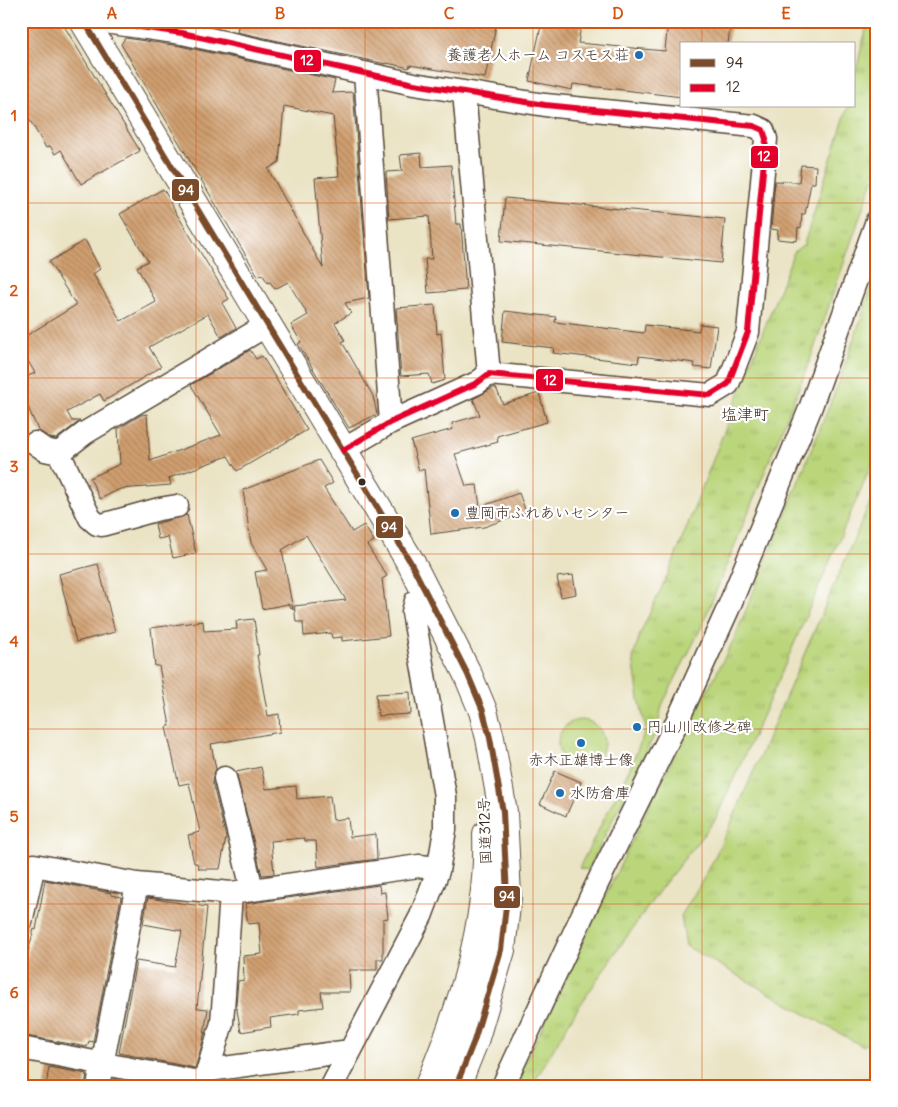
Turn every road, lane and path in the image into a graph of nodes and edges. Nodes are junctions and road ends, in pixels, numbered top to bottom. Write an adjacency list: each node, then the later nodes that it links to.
1 (85, 23): 2 (street); 5 (highway, 国道312号)
2 (364, 73): 3 (street); 7 (street)
3 (464, 92): 6 (street); 6 (street)
4 (877, 221): 26 (street)
5 (267, 325): 9 (highway, 国道312号); 10 (street)
6 (489, 374): 7 (street)
7 (391, 422): 9 (street)
8 (35, 443): 10 (street)
9 (343, 450): 12 (highway, 国道312号)
10 (60, 453): 11 (street)
11 (177, 506)
12 (427, 594): 13 (highway, 国道312号); 15 (street)
13 (446, 632): 24 (highway, 国道312号); 25 (highway, 国道312号)
14 (225, 778): 17 (street)
15 (438, 870): 17 (street); 20 (street)
16 (137, 884): 17 (street); 18 (street); 21 (street)
17 (241, 891): 22 (street)
18 (21, 922)
19 (21, 1048): 21 (street)
20 (350, 1051): 22 (street); 23 (street)
21 (100, 1075): 22 (street)
22 (205, 1080)
23 (332, 1086)
24 (429, 1086)
25 (456, 1086)
26 (503, 1086)

